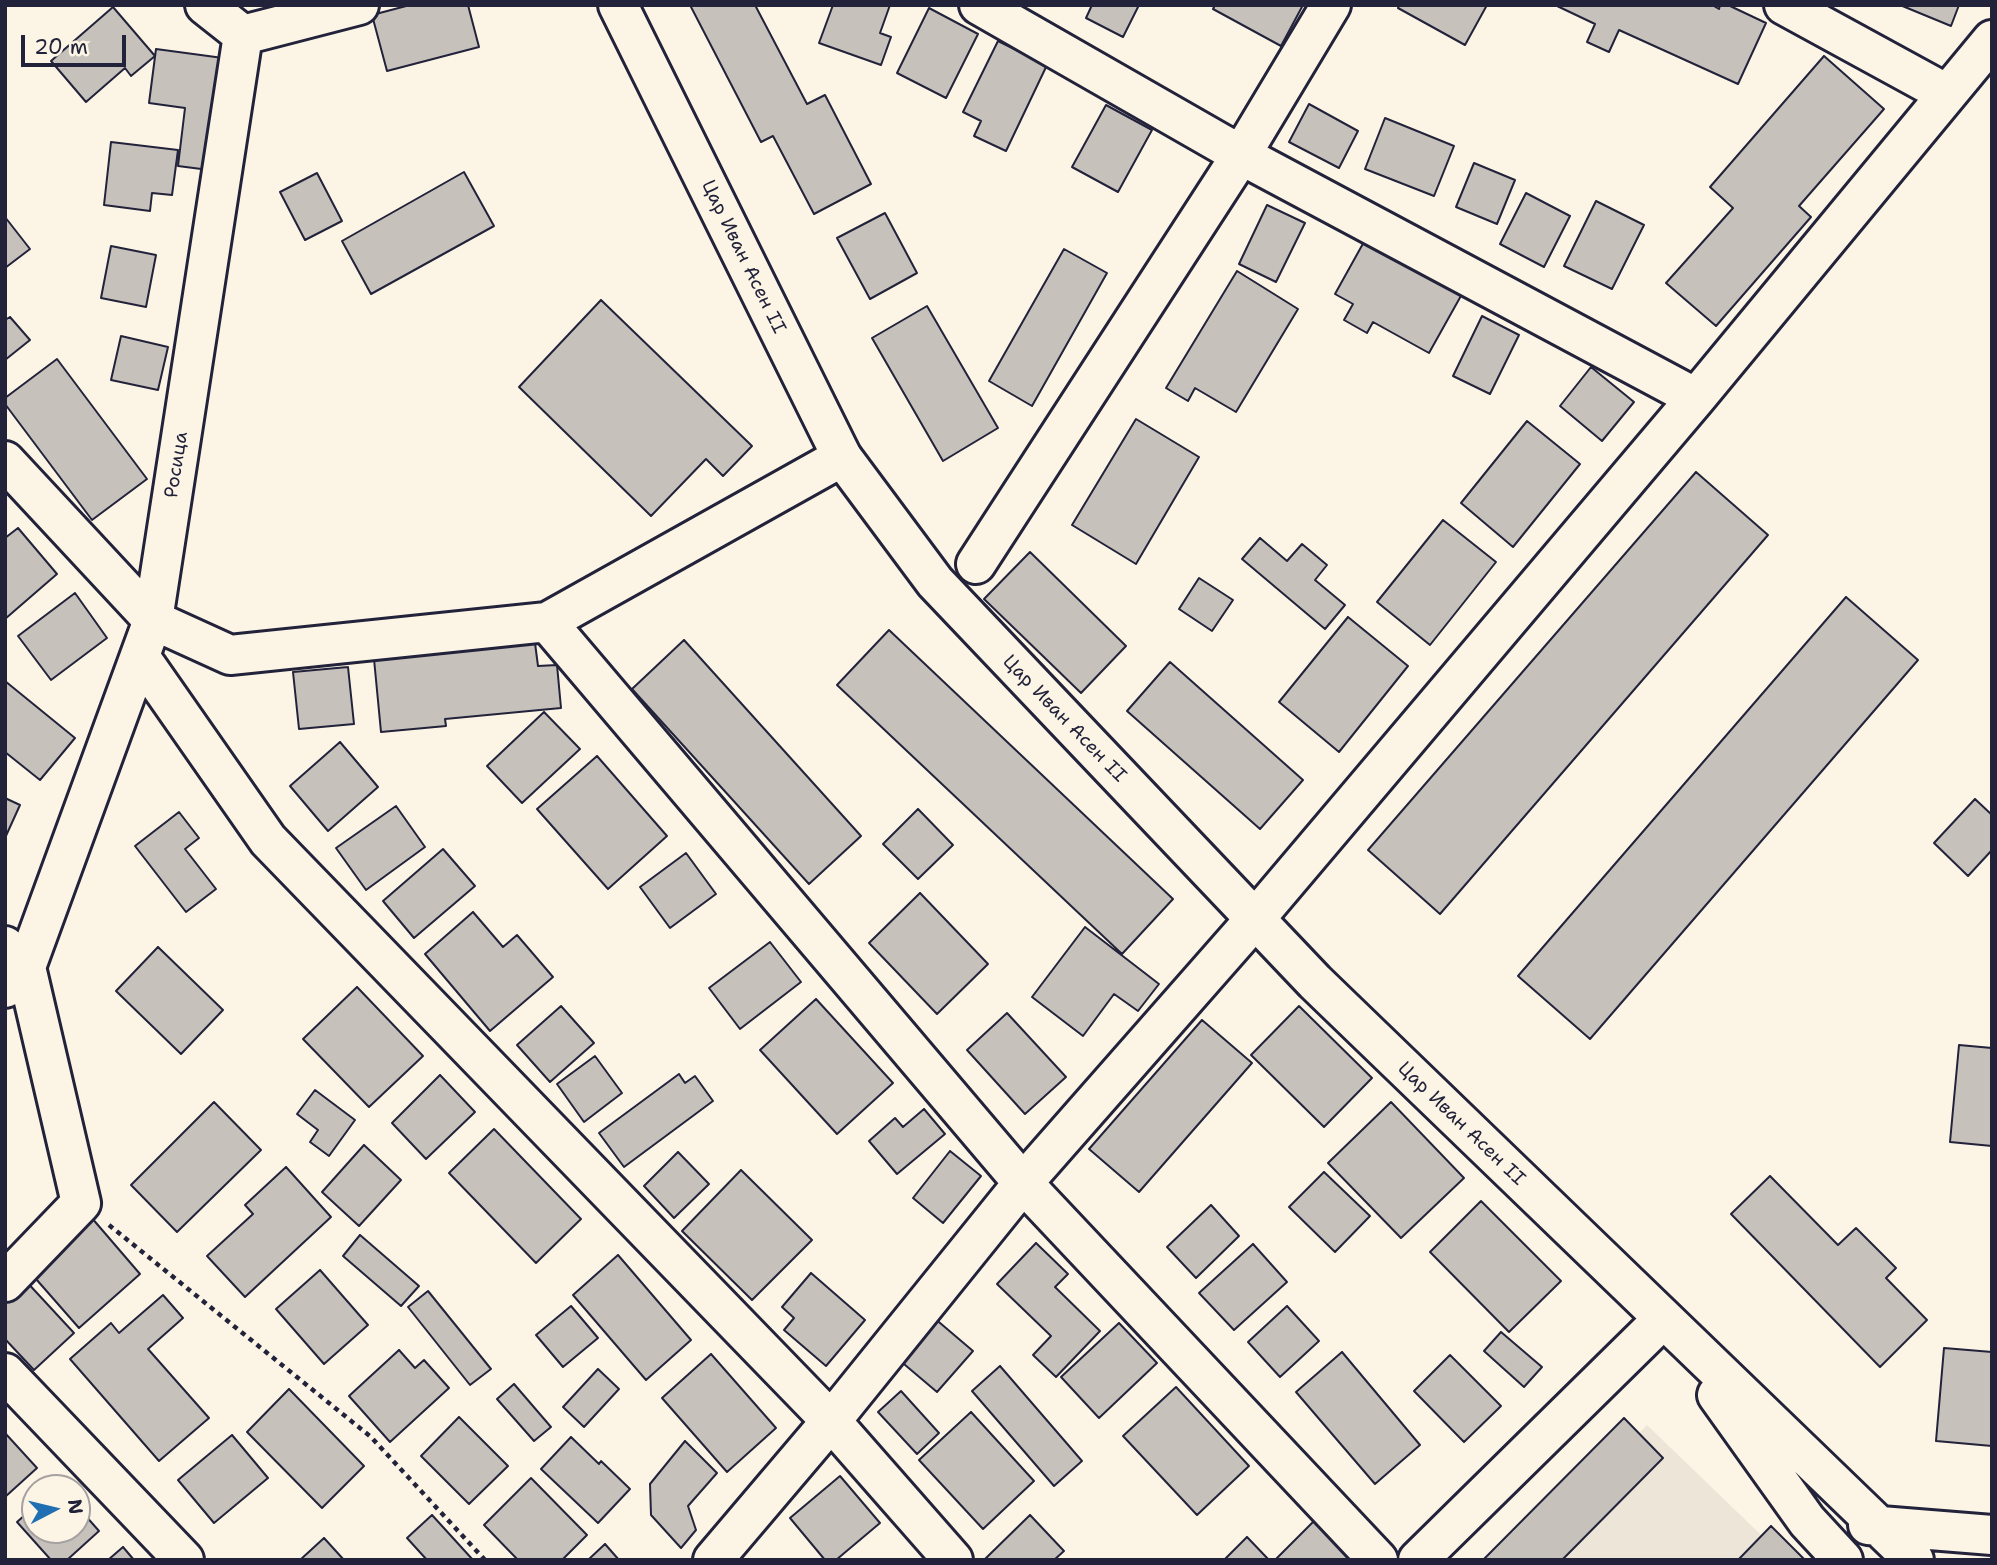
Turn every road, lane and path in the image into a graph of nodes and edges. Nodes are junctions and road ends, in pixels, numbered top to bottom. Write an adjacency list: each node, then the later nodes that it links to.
1 (205, 5): 7 (street)
2 (359, 5): 7 (street)
3 (618, 5): 12 (street, Цар Иван Асен II)
4 (979, 5): 10 (street)
5 (1331, 5): 10 (street)
6 (1784, 5): 9 (street)
7 (243, 34): 15 (street, Росица)
8 (1992, 40): 9 (street)
9 (1947, 94): 11 (street)
10 (1241, 155): 11 (street); 14 (street)
11 (1696, 398): 18 (street)
12 (842, 457): 16 (street); 18 (street, Цар Иван Асен II)
13 (5, 461): 15 (street)
14 (976, 564)
15 (153, 620): 16 (street); 17 (street, Росица)
16 (547, 622): 20 (street)
17 (141, 658): 19 (street, Росица); 25 (street)
18 (1255, 919): 20 (street); 23 (street, Цар Иван Асен II)
19 (12, 967): 21 (street)
20 (1023, 1183): 25 (street); 33 (street)
21 (81, 1203): 22 (street); 30 (path)
22 (5, 1282)
23 (1663, 1319): 26 (street, Цар Иван Асен II); 27 (street, Цар Иван Асен II); 34 (street)
24 (5, 1373): 29 (street)
25 (831, 1421): 31 (street); 32 (street)
26 (1807, 1521): 27 (street); 35 (street, Цар Иван Асен II)
27 (1879, 1526): 28 (street); 36 (street, Цар Иван Асен II)
28 (1992, 1535)
29 (184, 1560)
30 (485, 1560)
31 (713, 1560)
32 (953, 1560)
33 (1378, 1560)
34 (1418, 1560)
35 (1843, 1560)
36 (1914, 1560)

